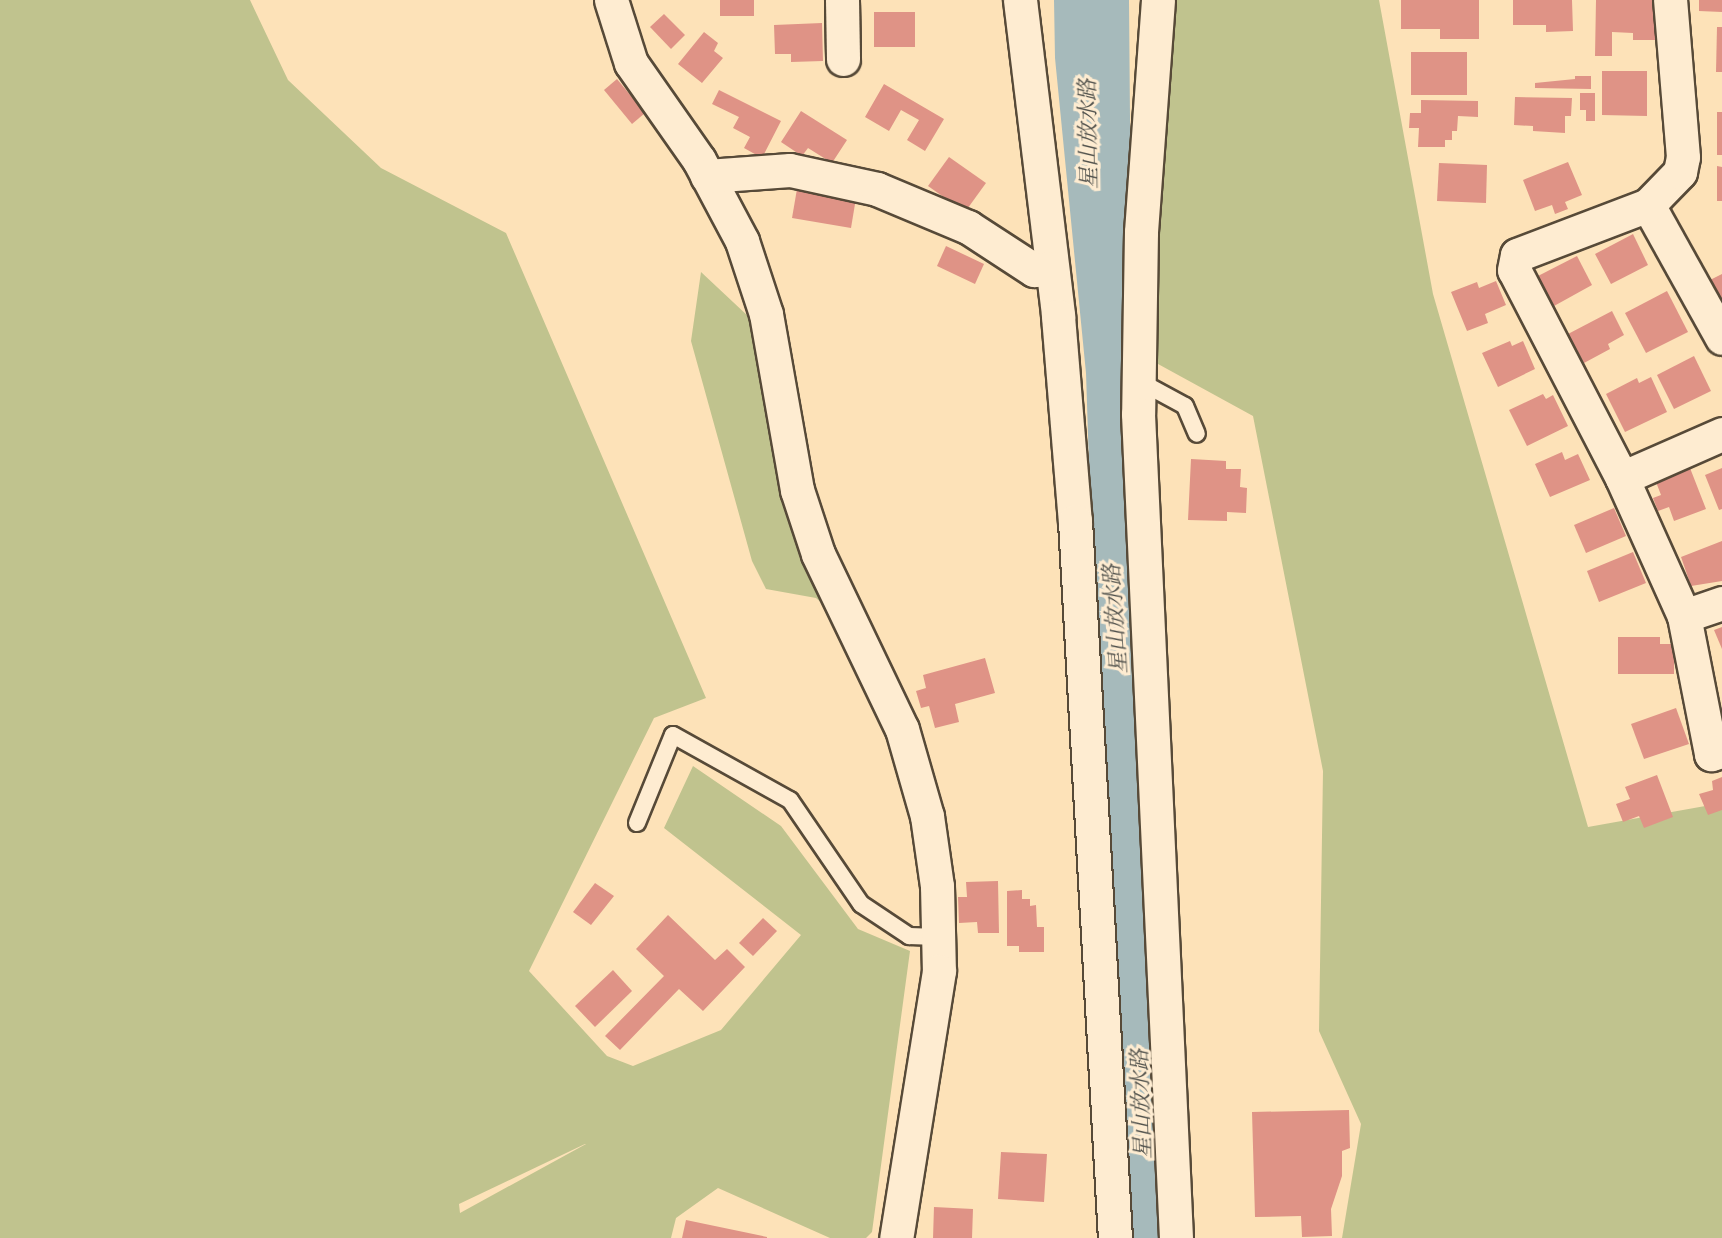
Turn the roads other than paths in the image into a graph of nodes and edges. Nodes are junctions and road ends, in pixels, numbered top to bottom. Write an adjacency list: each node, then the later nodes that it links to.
1 (611, 0): 7 (street)
2 (842, 0): 6 (street)
3 (1020, 0): 9 (street)
4 (1158, 0): 11 (street)
5 (1670, 0): 8 (street)
6 (843, 59)
7 (707, 176): 9 (street); 19 (street)
8 (1648, 205): 10 (street); 14 (street)
9 (1052, 268): 21 (street)
10 (1722, 338)
11 (1139, 381): 12 (lane); 22 (street)
12 (1197, 434)
13 (1722, 434): 14 (street)
14 (1622, 478): 16 (street)
15 (1722, 603): 16 (street)
16 (1684, 616): 17 (street)
17 (1722, 751)
18 (637, 823): 19 (lane)
19 (938, 937): 20 (street)
20 (896, 1238)
21 (1116, 1238)
22 (1176, 1238)

